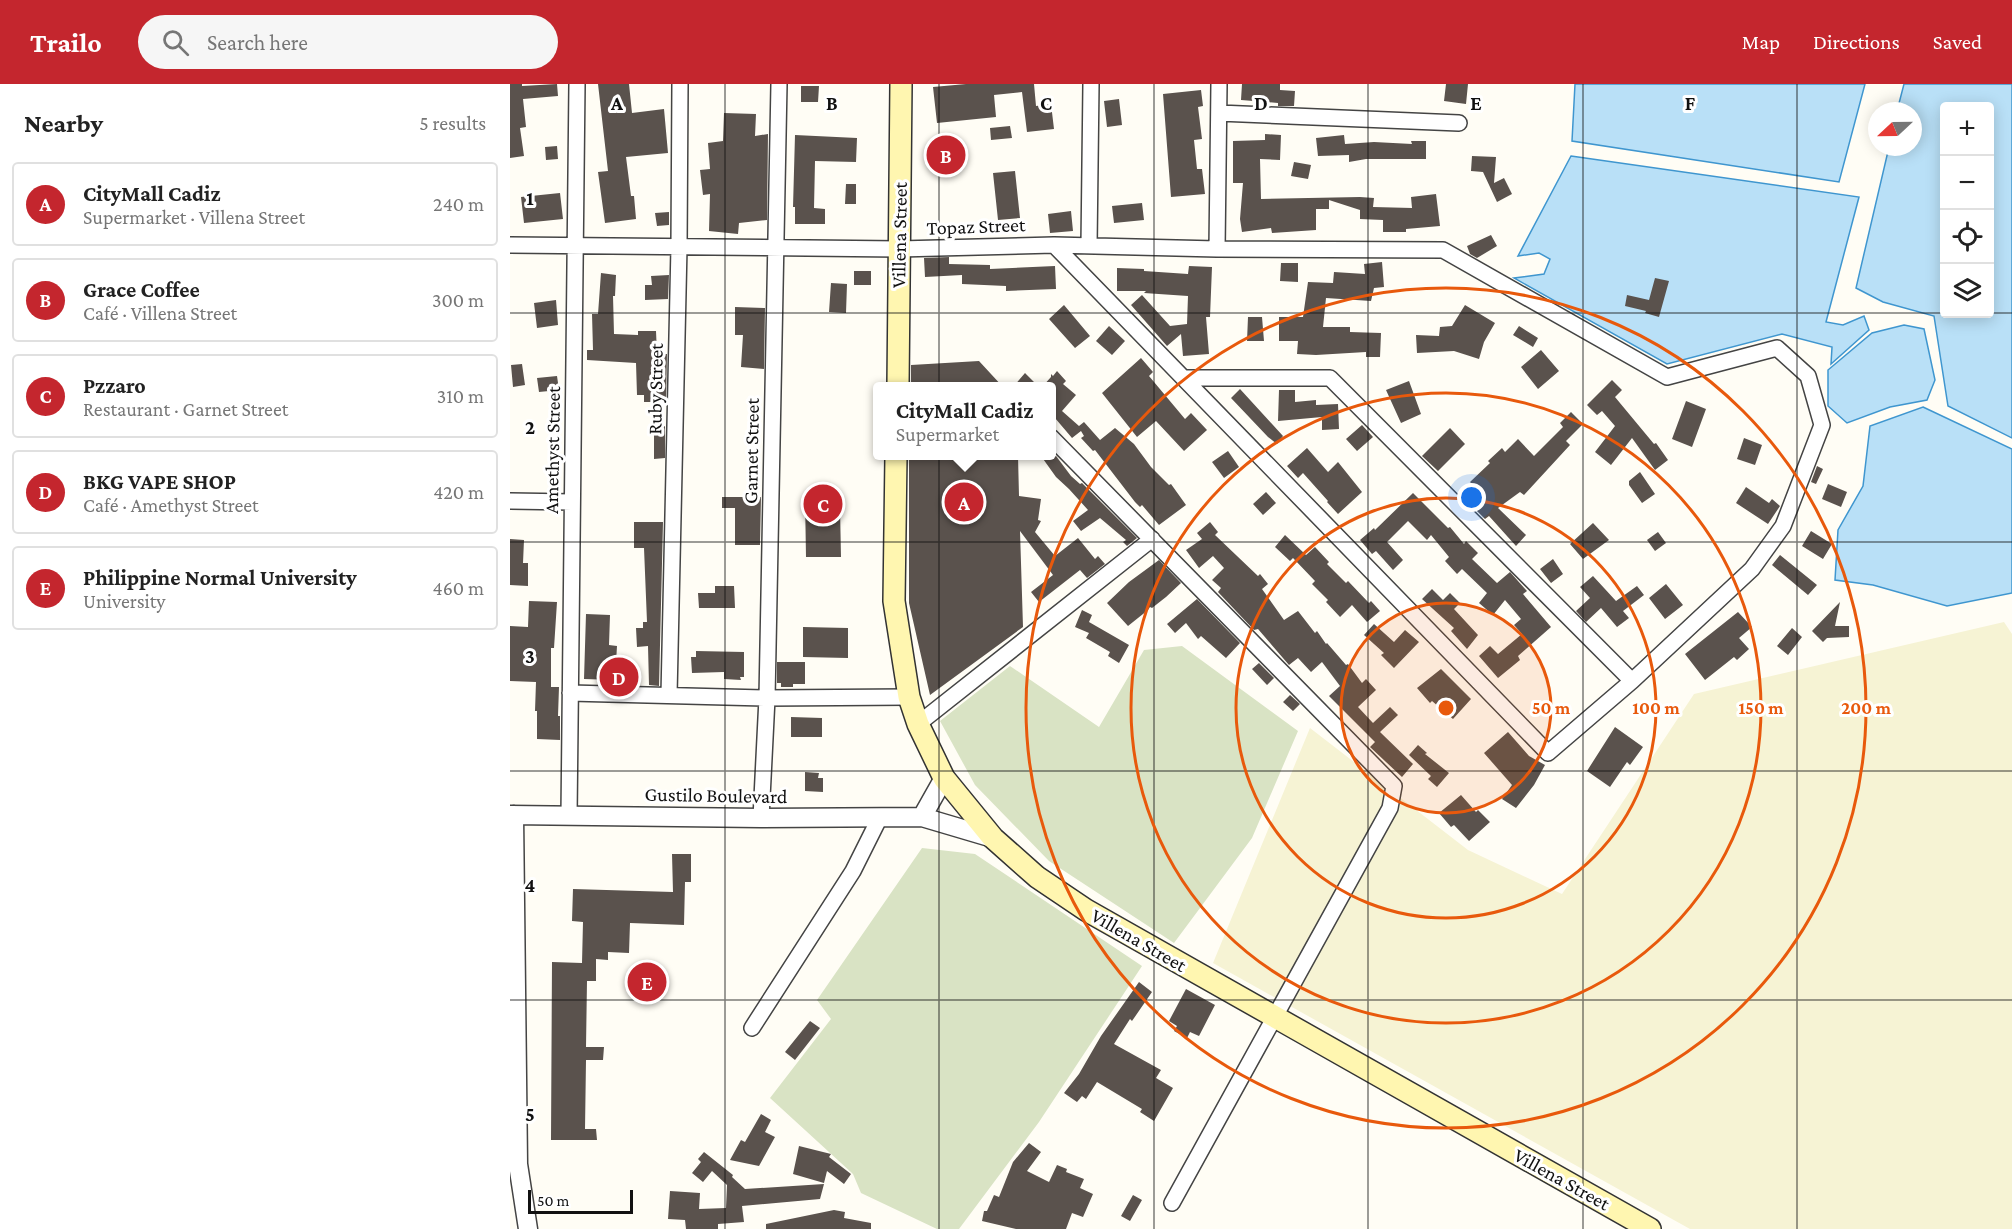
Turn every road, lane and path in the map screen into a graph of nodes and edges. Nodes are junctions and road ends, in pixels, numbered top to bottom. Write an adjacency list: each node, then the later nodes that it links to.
1 (577, 84): 10 (street, Amethyst Street)
2 (680, 84): 13 (street, Ruby Street)
3 (778, 84): 14 (street, Garnet Street)
4 (901, 84): 15 (main road, Villena Street)
5 (1091, 84): 12 (street)
6 (1219, 84): 7 (street)
7 (1219, 113): 8 (street); 16 (street)
8 (1459, 123)
9 (510, 244): 10 (street, Topaz Street)
10 (575, 245): 13 (street, Topaz Street); 22 (street, Amethyst Street)
11 (1054, 245): 12 (street, Topaz Street); 15 (street, Topaz Street); 17 (street)
12 (1089, 246): 16 (street, Topaz Street)
13 (679, 247): 14 (street, Topaz Street); 26 (street, Ruby Street)
14 (776, 247): 15 (street, Topaz Street); 28 (street, Garnet Street)
15 (898, 249): 18 (main road, Villena Street)
16 (1217, 249): 24 (street, Topaz Street)
17 (1184, 378): 24 (street); 24 (street)
18 (898, 382)
19 (1056, 442): 23 (street)
20 (896, 460): 27 (main road, Villena Street)
21 (510, 501): 22 (street)
22 (572, 502): 25 (street, Amethyst Street)
23 (1152, 540): 29 (street); 37 (street)
24 (1632, 681)
25 (570, 693): 26 (street); 32 (street, Amethyst Street)
26 (669, 695): 28 (street)
27 (909, 697): 28 (street); 29 (main road, Villena Street)
28 (768, 698): 35 (street, Garnet Street)
29 (918, 724): 30 (main road, Villena Street)
30 (944, 778): 34 (street); 36 (main road, Villena Street)
31 (512, 815): 32 (street, Gustilo Boulevard); 39 (street)
32 (569, 816): 35 (street, Gustilo Boulevard)
33 (880, 817): 34 (street, Gustilo Boulevard); 35 (street, Gustilo Boulevard); 38 (street)
34 (922, 817): 36 (street, Gustilo Boulevard)
35 (761, 818)
36 (993, 838): 37 (main road, Villena Street)
37 (1273, 1017): 40 (street); 42 (main road, Villena Street)
38 (752, 1028)
39 (514, 1164): 41 (street)
40 (1172, 1203)
41 (528, 1229)
42 (1650, 1229)

